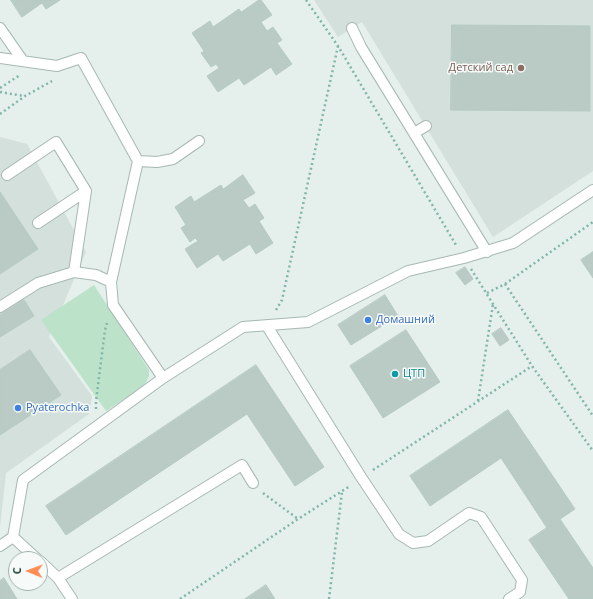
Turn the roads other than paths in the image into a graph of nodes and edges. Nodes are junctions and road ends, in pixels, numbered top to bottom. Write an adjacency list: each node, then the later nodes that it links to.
1 (0, 28): 4 (lane)
2 (352, 28): 6 (lane)
3 (0, 58): 4 (lane)
4 (23, 61): 8 (lane)
5 (426, 126): 6 (lane)
6 (414, 133): 13 (lane)
7 (199, 142): 8 (lane)
8 (138, 161): 15 (lane)
9 (6, 174): 11 (lane)
10 (593, 190): 13 (lane)
11 (86, 192): 12 (lane); 14 (lane)
12 (38, 223)
13 (487, 252): 17 (lane)
14 (74, 272): 15 (lane); 16 (lane)
15 (111, 282): 18 (lane)
16 (0, 307)
17 (267, 326): 18 (lane); 26 (lane)
18 (163, 378): 20 (lane)
19 (253, 483): 24 (lane)
20 (13, 537): 21 (lane); 22 (lane)
21 (0, 546)
22 (28, 551)
23 (48, 569): 24 (lane)
24 (58, 578): 25 (lane)
25 (72, 599)
26 (509, 599)

